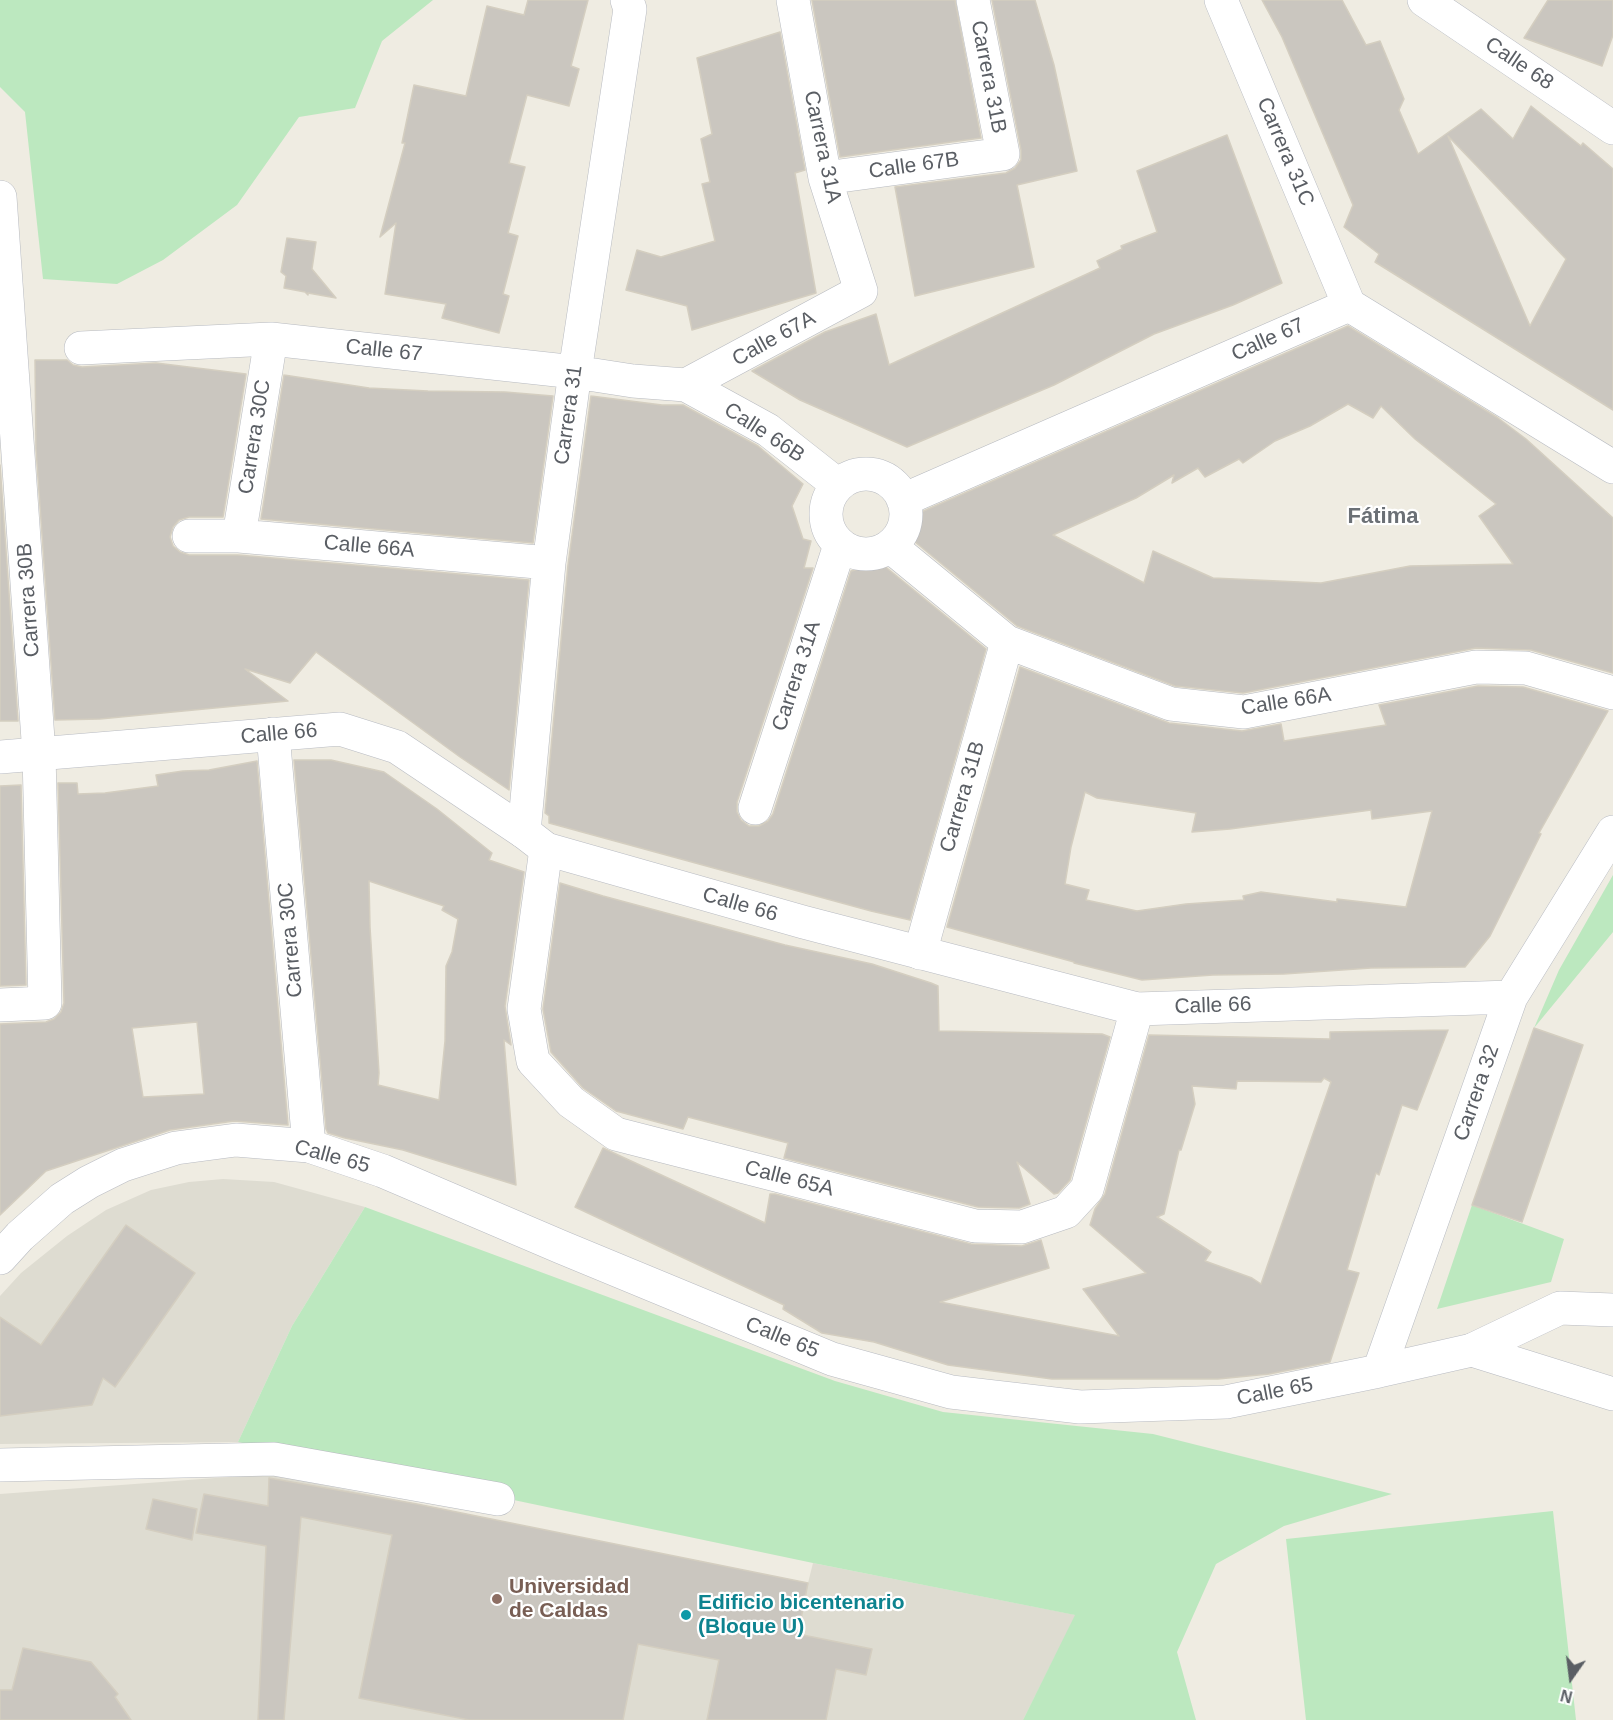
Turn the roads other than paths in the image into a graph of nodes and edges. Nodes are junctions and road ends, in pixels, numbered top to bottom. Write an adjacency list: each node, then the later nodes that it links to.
1 (627, 0): 14 (street, Carrera 31)
2 (794, 0): 8 (street, Carrera 31A)
3 (973, 0): 7 (street, Carrera 31B)
4 (1221, 0): 11 (street, Carrera 31C)
5 (1424, 0): 6 (street, Calle 68)
6 (1613, 128)
7 (1003, 154): 8 (street, Calle 67B)
8 (825, 178): 10 (street, Carrera 31A)
9 (0, 197): 16 (street, Carrera 30B)
10 (861, 291): 15 (street, Calle 67A)
11 (1349, 305): 17 (street); 19 (street, Calle 67)
12 (271, 339): 13 (street, Calle 67); 14 (street, Calle 67); 21 (street, Carrera 30C)
13 (81, 348)
14 (575, 372): 15 (street, Calle 67); 24 (street, Carrera 31)
15 (686, 385): 18 (street, Calle 66B)
16 (9, 434): 28 (street, Carrera 30B)
17 (1613, 467)
18 (838, 485): 19 (street); 22 (street)
19 (903, 500): 23 (street)
20 (189, 536): 21 (street, Calle 66A)
21 (239, 536): 24 (street, Calle 66A)
22 (840, 545): 23 (street); 30 (street, Carrera 31A)
23 (890, 546): 25 (street, Calle 66A)
24 (549, 563): 32 (street, Carrera 31)
25 (1007, 642): 26 (street, Calle 66A); 33 (street, Carrera 31B)
26 (1613, 693)
27 (273, 734): 28 (street, Calle 66); 32 (street, Calle 66); 37 (street, Carrera 30C)
28 (39, 754): 29 (street, Calle 66); 35 (street, Carrera 30B)
29 (0, 757)
30 (755, 808)
31 (1613, 832): 34 (street, Carrera 32)
32 (535, 840): 33 (street, Calle 66); 36 (street, Calle 65A)
33 (920, 953): 36 (street, Calle 66)
34 (1511, 997): 36 (street, Calle 66); 41 (street, Carrera 32)
35 (0, 1005)
36 (1137, 1009)
37 (309, 1146): 38 (street, Calle 65); 41 (street, Calle 65)
38 (0, 1258)
39 (1613, 1310): 40 (street, Calle 65)
40 (1472, 1350): 41 (street, Calle 65); 42 (street)
41 (1379, 1371)
42 (1613, 1394)
43 (0, 1465): 44 (street)
44 (498, 1499)

